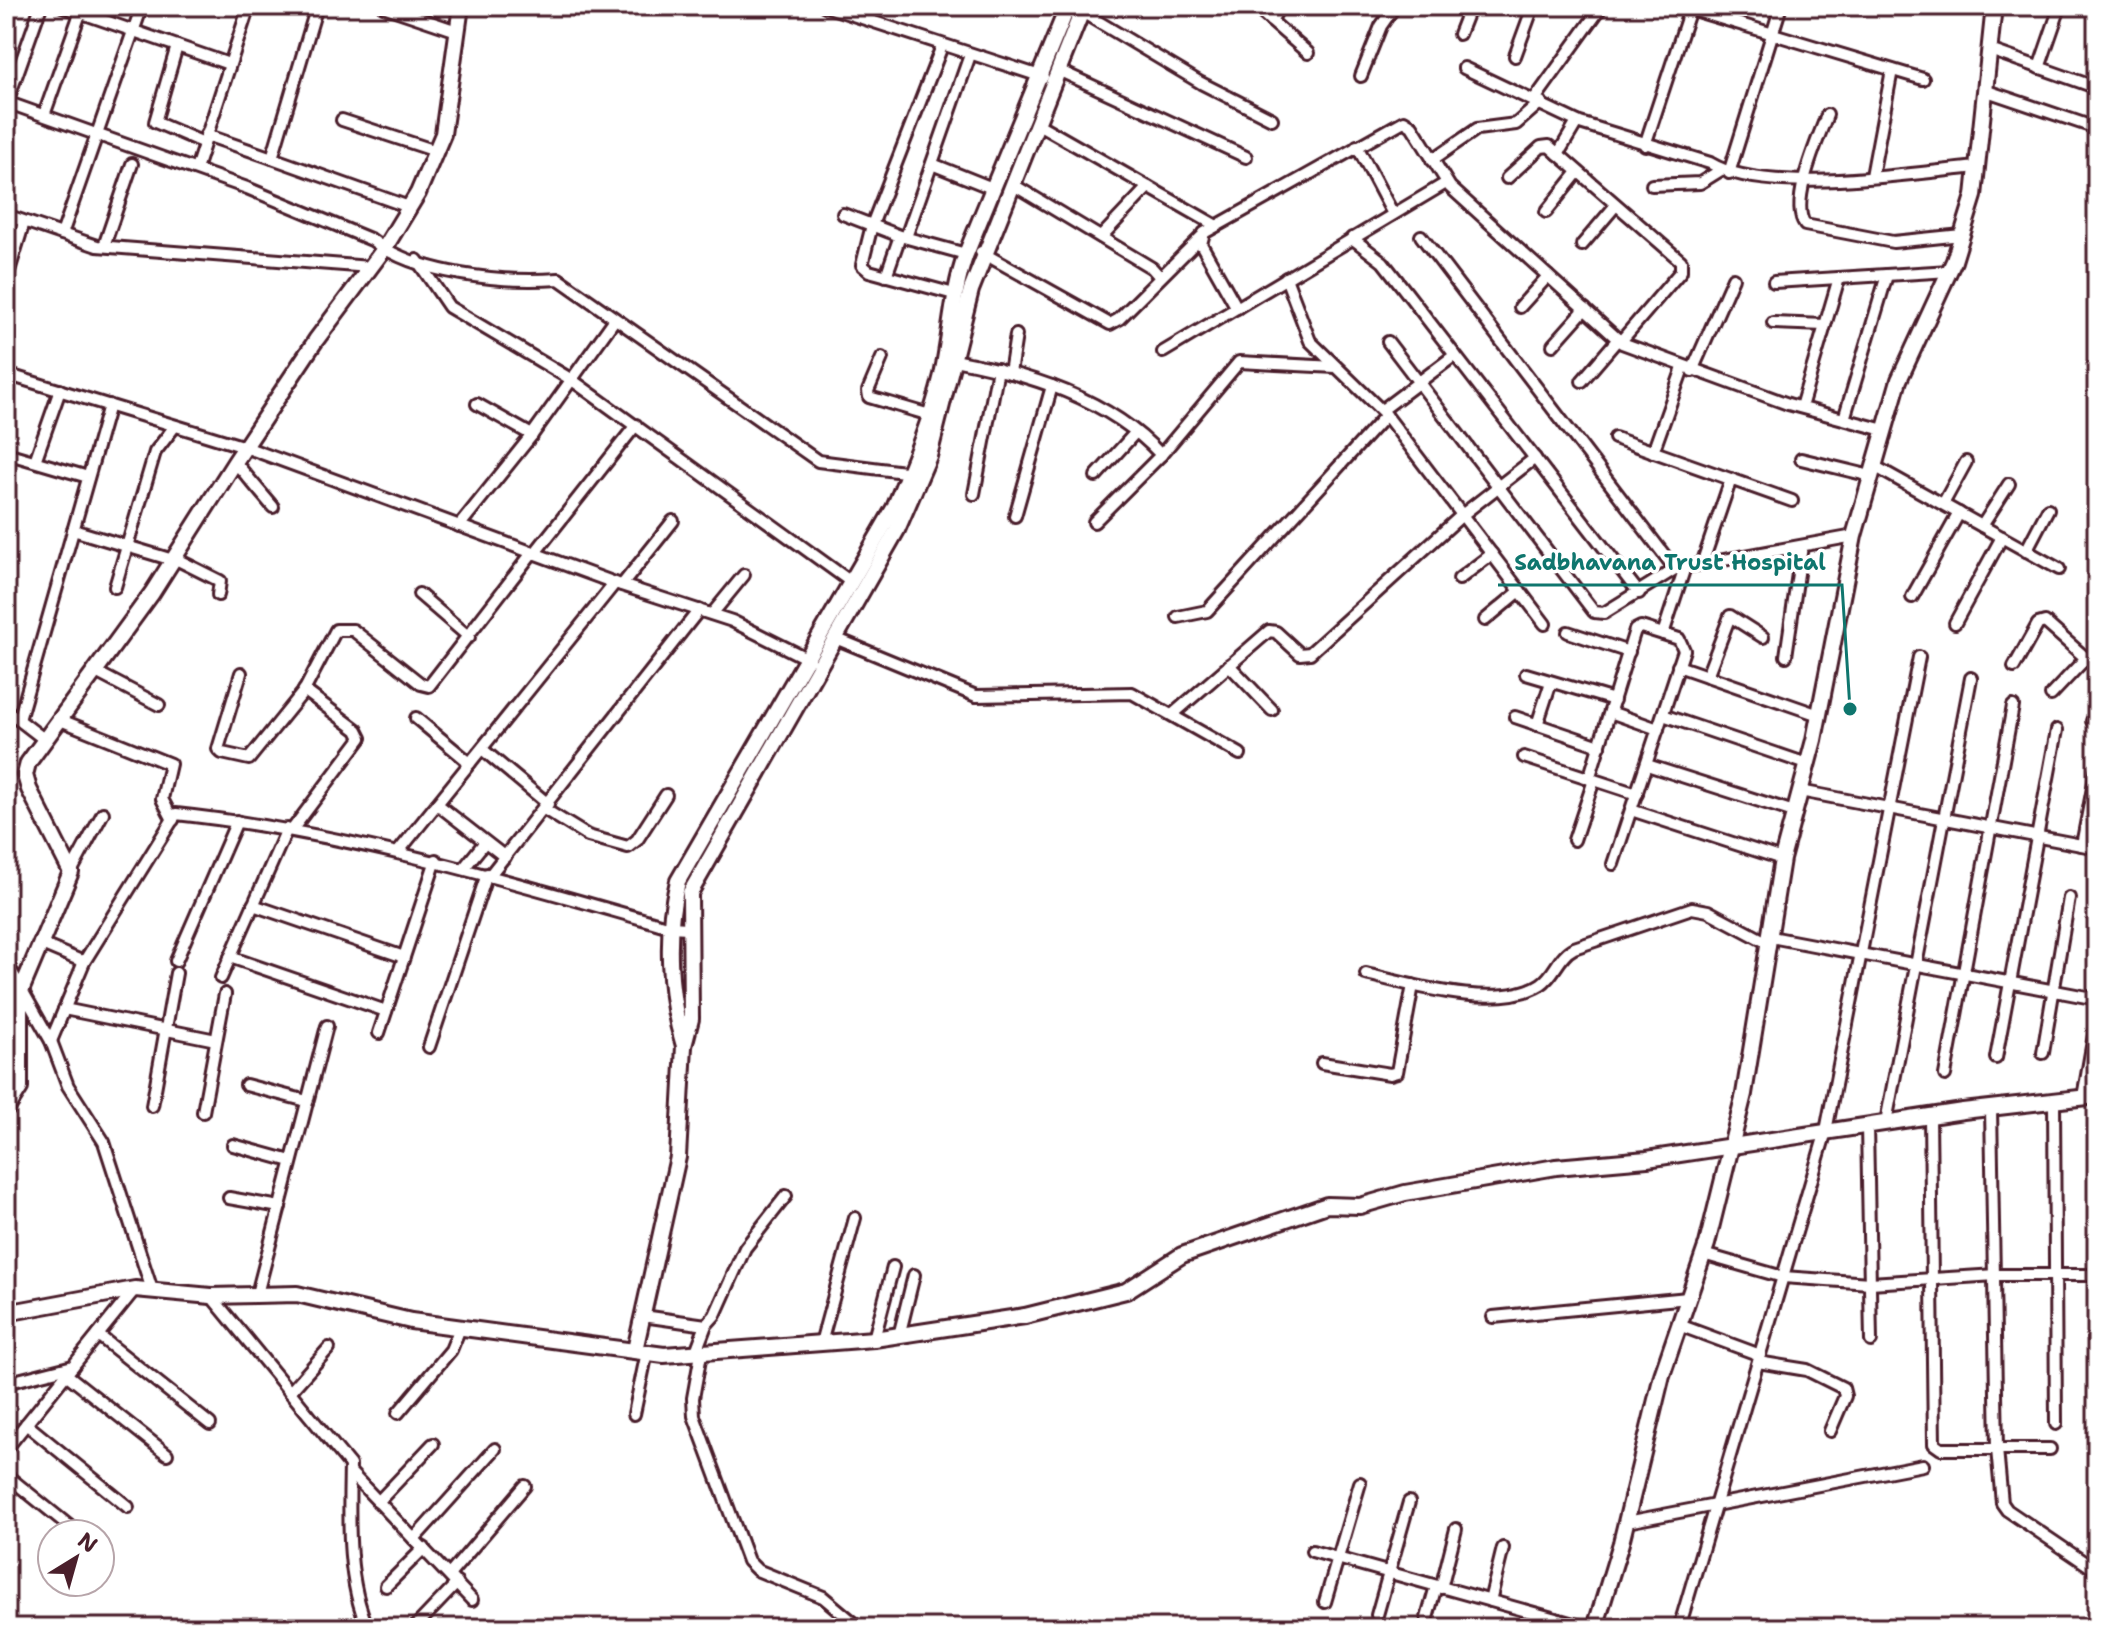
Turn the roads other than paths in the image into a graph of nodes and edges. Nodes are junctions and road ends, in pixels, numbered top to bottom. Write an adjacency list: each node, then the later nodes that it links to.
1 (9, 6): 24 (street)
2 (41, 6): 46 (street)
3 (62, 6): 21 (street)
4 (142, 6): 26 (street)
5 (249, 6): 36 (street)
6 (317, 6): 61 (street)
7 (383, 6): 27 (street)
8 (461, 6): 27 (street)
9 (825, 6): 31 (street)
10 (1254, 6): 25 (street)
11 (1280, 6): 25 (street)
12 (1395, 6): 41 (street)
13 (1470, 6): 29 (street)
14 (1527, 6): 35 (street)
15 (1602, 6): 45 (street)
16 (1781, 6): 28 (street)
17 (1994, 6): 32 (street)
18 (2091, 6): 22 (street)
19 (1687, 7): 28 (street); 56 (street)
20 (1078, 8): 40 (street); 49 (street)
21 (81, 9): 26 (street); 47 (street)
22 (2097, 9)
23 (2059, 10): 38 (street)
24 (6, 16)
25 (1271, 21): 33 (street)
26 (133, 31): 30 (street); 54 (street)
27 (457, 31): 58 (street)
28 (1772, 33): 39 (street); 67 (street)
29 (1459, 34)
30 (177, 46): 36 (street); 55 (street)
31 (942, 46): 34 (street); 84 (street)
32 (1990, 50): 38 (street); 44 (street)
33 (1308, 53)
34 (970, 55): 40 (street); 64 (street)
35 (1515, 56)
36 (229, 64): 55 (street)
37 (1464, 68): 45 (street)
38 (2039, 68): 43 (street)
39 (1892, 70): 42 (street); 69 (street)
40 (1051, 76): 52 (street); 60 (street); 76 (street)
41 (1361, 76)
42 (1923, 79)
43 (2089, 85)
44 (1987, 91): 53 (street); 65 (street)
45 (1538, 101): 51 (street); 62 (street)
46 (6, 102): 47 (street)
47 (44, 115): 54 (street)
48 (1827, 115): 71 (street)
49 (1272, 119)
50 (342, 120): 58 (street)
51 (1577, 122): 56 (street); 59 (street)
52 (1038, 124): 73 (street); 75 (street)
53 (2096, 128)
54 (97, 133): 66 (street); 86 (street)
55 (205, 139): 61 (street); 66 (street)
56 (1645, 145): 67 (street)
57 (1357, 146): 62 (street); 81 (street); 85 (street)
58 (436, 151): 78 (street)
59 (1558, 154): 68 (street); 70 (street)
60 (1246, 157)
61 (272, 158): 78 (street)
62 (1432, 160): 72 (street)
63 (132, 164): 94 (street)
64 (932, 164): 76 (street); 90 (street)
65 (1978, 167): 69 (street); 87 (street)
66 (196, 169): 95 (street)
67 (1725, 171): 71 (street); 74 (street)
68 (1578, 172): 77 (street); 79 (street)
69 (1872, 176): 71 (street)
70 (1507, 178)
71 (1804, 179): 87 (street)
72 (1446, 183): 81 (street); 104 (street)
73 (1012, 184): 91 (street); 97 (street)
74 (1652, 185)
75 (1148, 187): 85 (street); 91 (street)
76 (992, 188): 96 (street)
77 (1616, 205): 93 (street); 118 (street)
78 (409, 207): 95 (street)
79 (1546, 212)
80 (843, 214): 84 (street)
81 (1393, 214): 92 (street)
82 (6, 215): 83 (street)
83 (24, 222): 86 (street); 108 (street)
84 (872, 225): 90 (street); 102 (street)
85 (1215, 225): 88 (street)
86 (62, 234): 94 (street)
87 (1962, 235): 100 (street)
88 (1202, 236): 103 (street); 112 (street)
89 (1421, 236): 185 (street)
90 (903, 237): 96 (street); 102 (street)
91 (1101, 237): 103 (street)
92 (1352, 238): 105 (street); 122 (street)
93 (1582, 245)
94 (104, 246): 99 (street)
95 (384, 249): 98 (street); 99 (street)
96 (967, 249): 97 (street); 110 (street)
97 (985, 255): 103 (street); 124 (street)
98 (417, 260): 114 (street); 130 (street)
99 (370, 267): 147 (street)
100 (1950, 271): 101 (street); 143 (street)
101 (1887, 275): 107 (street); 140 (street)
102 (886, 276): 110 (street)
103 (1159, 276)
104 (1548, 276): 111 (street); 113 (street)
105 (1286, 278): 112 (street); 125 (street)
106 (1733, 278): 127 (street)
107 (1839, 278): 109 (street); 116 (street)
108 (6, 281)
109 (1774, 282)
110 (954, 294): 124 (street)
111 (1520, 307)
112 (1237, 308): 121 (street)
113 (1585, 309): 118 (street); 120 (street)
114 (615, 319): 130 (street); 157 (street)
115 (1773, 323): 116 (street)
116 (1825, 325): 137 (street)
117 (1016, 335): 128 (street)
118 (1619, 340): 127 (street); 132 (street)
119 (1388, 342): 131 (street)
120 (1553, 345)
121 (1163, 352)
122 (1455, 355): 131 (street); 151 (street)
123 (882, 358): 139 (street)
124 (950, 366): 126 (street); 139 (street); 157 (street)
125 (1337, 367): 138 (street); 150 (street)
126 (998, 369): 128 (street); 163 (street)
127 (1688, 370): 137 (street); 148 (street)
128 (1010, 373): 133 (street)
129 (6, 374): 134 (street)
130 (572, 380): 141 (street); 145 (street)
131 (1418, 381): 138 (street); 162 (street)
132 (1582, 381)
133 (1052, 386): 144 (street); 170 (street)
134 (60, 390): 136 (street); 153 (street)
135 (477, 404): 145 (street)
136 (109, 405): 142 (street); 159 (street)
137 (1801, 407): 140 (street)
138 (1384, 412): 169 (street); 199 (street)
139 (930, 415): 157 (street)
140 (1844, 419): 143 (street)
141 (636, 425): 181 (street); 189 (street)
142 (175, 426): 147 (street); 178 (street)
143 (1884, 430): 156 (street)
144 (1135, 433): 150 (street); 158 (street)
145 (532, 435): 173 (street)
146 (1615, 438): 148 (street)
147 (245, 447): 154 (street); 173 (street)
148 (1653, 452): 160 (street)
149 (6, 453): 153 (street)
150 (1161, 455): 172 (street)
151 (1535, 458): 162 (street); 193 (street)
152 (1801, 459): 156 (street)
153 (35, 461): 159 (street)
154 (235, 462): 166 (street); 183 (street)
155 (1966, 462): 165 (street)
156 (1872, 471): 165 (street); 176 (street)
157 (915, 474): 189 (street); 207 (street)
158 (1096, 476)
159 (88, 477): 175 (street)
160 (1731, 479): 164 (street); 184 (street)
161 (2009, 484): 174 (street)
162 (1498, 487): 169 (street); 193 (street)
163 (974, 494)
164 (1792, 501)
165 (1943, 504): 168 (street)
166 (273, 507)
167 (2048, 509): 180 (street)
168 (1959, 513): 174 (street); 196 (street)
169 (1462, 515): 182 (street); 214 (street)
170 (1015, 516)
171 (673, 521): 190 (street)
172 (1094, 522)
173 (459, 526): 181 (street)
174 (1982, 526): 177 (street)
175 (73, 530): 178 (street); 237 (street)
176 (1854, 536): 179 (street); 233 (street)
177 (2002, 537): 180 (street); 201 (street)
178 (128, 546): 183 (street); 191 (street)
179 (1802, 546): 184 (street); 209 (street)
180 (2026, 551): 186 (street)
181 (533, 553): 190 (street); 205 (street)
182 (1492, 554): 188 (street); 192 (street)
183 (173, 559): 195 (street); 218 (street)
184 (1702, 564): 185 (street)
185 (1680, 568): 193 (street); 204 (street)
186 (2059, 569)
187 (744, 575): 198 (street)
188 (1459, 579)
189 (851, 582): 211 (street)
190 (619, 584): 197 (street); 243 (street)
191 (115, 587)
192 (1520, 591): 200 (street); 202 (street)
193 (1639, 593)
194 (419, 594): 205 (street)
195 (218, 595)
196 (1912, 597)
197 (699, 610): 198 (street); 255 (street)
198 (712, 614): 211 (street)
199 (1178, 617)
200 (1485, 620)
201 (1955, 623)
202 (1545, 624)
203 (1568, 632): 208 (street)
204 (1663, 634): 208 (street); 215 (street)
205 (469, 637): 224 (street)
206 (1763, 637): 221 (street)
207 (835, 638): 213 (street); 231 (street)
208 (1629, 652): 227 (street)
209 (1786, 656)
210 (1919, 657): 256 (street)
211 (805, 658): 213 (street); 280 (street)
212 (2086, 658): 216 (street); 217 (street); 225 (street)
213 (820, 664): 281 (street)
214 (1229, 665): 230 (street); 231 (street)
215 (1678, 666): 221 (street); 232 (street)
216 (2014, 667)
217 (2097, 668)
218 (94, 671): 226 (street); 236 (street)
219 (241, 673): 224 (street)
220 (1526, 674): 223 (street)
221 (1707, 676): 233 (street)
222 (1971, 678): 260 (street)
223 (1551, 682): 227 (street); 238 (street)
224 (304, 690): 264 (street)
225 (2051, 695)
226 (159, 705)
227 (1612, 706): 239 (street); 242 (street)
228 (2013, 706): 263 (street)
229 (6, 710): 237 (street)
230 (1272, 710)
231 (1172, 715): 244 (street)
232 (1663, 715): 239 (street); 247 (street)
233 (1819, 715): 247 (street)
234 (1515, 717): 238 (street)
235 (416, 718): 246 (street)
236 (58, 719): 241 (street); 261 (street)
237 (19, 720): 241 (street)
238 (1537, 725): 242 (street)
239 (1658, 729): 248 (street)
240 (2057, 730): 265 (street)
241 (45, 740): 276 (street)
242 (1600, 746): 250 (street)
243 (482, 749): 246 (street); 255 (street)
244 (1240, 754)
245 (1524, 757): 250 (street)
246 (470, 763): 254 (street)
247 (1807, 764): 251 (street)
248 (1647, 765): 252 (street); 258 (street)
249 (2097, 767): 268 (street)
250 (1591, 780): 252 (street); 266 (street)
251 (1800, 791): 256 (street); 258 (street)
252 (1637, 794): 257 (street)
253 (666, 795): 255 (street)
254 (437, 804): 267 (street); 270 (street)
255 (546, 806): 271 (street)
256 (1890, 808): 260 (street); 284 (street)
257 (1631, 810): 272 (street); 274 (street)
258 (1794, 812): 272 (street)
259 (103, 813): 276 (street)
260 (1945, 819): 263 (street); 290 (street)
261 (173, 820): 262 (street); 289 (street)
262 (237, 821): 264 (street); 287 (street)
263 (1991, 828): 265 (street); 294 (street)
264 (290, 829): 270 (street); 279 (street)
265 (2037, 837): 268 (street); 296 (street)
266 (1574, 840)
267 (485, 842): 271 (street); 275 (street)
268 (2082, 845): 269 (street)
269 (2097, 848)
270 (399, 851): 273 (street)
271 (505, 857): 277 (street)
272 (1782, 859): 282 (street)
273 (436, 860): 275 (street); 286 (street)
274 (1613, 864)
275 (464, 868): 277 (street)
276 (71, 872): 283 (street)
277 (488, 875): 280 (street); 311 (street)
278 (2069, 898): 298 (street)
279 (253, 905): 285 (street); 286 (street)
280 (670, 927): 281 (street); 310 (street)
281 (688, 928): 310 (street)
282 (1770, 941): 284 (street); 297 (street); 328 (street)
283 (39, 943): 289 (street); 299 (street)
284 (1862, 954): 290 (street); 327 (street)
285 (230, 957): 295 (street); 303 (street)
286 (404, 957): 303 (street)
287 (176, 961)
288 (6, 962): 292 (street)
289 (84, 962): 302 (street)
290 (1918, 965): 294 (street); 325 (street)
291 (176, 973): 306 (street)
292 (9, 974): 299 (street)
293 (1366, 974): 297 (street)
294 (1964, 974): 296 (street); 315 (street)
295 (221, 978)
296 (2009, 982): 298 (street); 313 (street)
297 (1413, 985): 314 (street)
298 (2054, 991): 301 (street); 312 (street)
299 (20, 993): 309 (street); 322 (street)
300 (225, 994): 308 (street)
301 (2097, 999)
302 (64, 1009): 306 (street); 309 (street)
303 (386, 1011): 307 (street)
304 (2097, 1018): 317 (street)
305 (327, 1026): 318 (street)
306 (166, 1030): 308 (street); 320 (street)
307 (379, 1033)
308 (216, 1040): 323 (street)
309 (51, 1041): 345 (street)
310 (684, 1046): 350 (street)
311 (429, 1047)
312 (2043, 1053)
313 (1996, 1058)
314 (1322, 1063)
315 (1945, 1075)
316 (246, 1085): 318 (street)
317 (2090, 1097): 319 (street)
318 (307, 1101): 330 (street)
319 (2054, 1101): 321 (street); 340 (street)
320 (152, 1106)
321 (1991, 1108): 324 (street); 338 (street)
322 (6, 1110)
323 (203, 1112)
324 (1930, 1116): 325 (street); 342 (street)
325 (1886, 1122): 326 (street)
326 (1867, 1125): 327 (street); 343 (street)
327 (1826, 1131): 328 (street); 341 (street)
328 (1731, 1144): 335 (street); 356 (street)
329 (233, 1145): 330 (street)
330 (291, 1161): 333 (street)
331 (786, 1196): 352 (street)
332 (229, 1198): 333 (street)
333 (280, 1207): 346 (street)
334 (855, 1218): 359 (street)
335 (1703, 1254): 341 (street); 348 (street)
336 (893, 1267): 357 (street)
337 (914, 1275): 356 (street)
338 (1996, 1275): 340 (street); 342 (street); 376 (street)
339 (2097, 1275): 340 (street)
340 (2054, 1276): 371 (street)
341 (1783, 1277): 343 (street); 363 (street)
342 (1933, 1279): 343 (street); 376 (street)
343 (1870, 1283): 358 (street)
344 (135, 1289): 345 (street); 349 (street); 355 (street)
345 (152, 1290): 347 (street)
346 (257, 1294): 347 (street); 354 (street)
347 (211, 1296): 366 (street)
348 (1688, 1298): 351 (street); 353 (street)
349 (6, 1313)
350 (643, 1316): 352 (street); 361 (street)
351 (1493, 1317)
352 (706, 1325): 362 (street)
353 (1679, 1325): 363 (street); 389 (street)
354 (460, 1328): 361 (street); 367 (street)
355 (98, 1335): 364 (street); 370 (street)
356 (899, 1336): 357 (street)
357 (874, 1339): 359 (street)
358 (1871, 1341)
359 (821, 1343): 362 (street)
360 (329, 1348): 366 (street)
361 (641, 1351): 362 (street); 368 (street)
362 (698, 1354): 408 (street)
363 (1759, 1358): 372 (street); 386 (street)
364 (70, 1370): 365 (street); 369 (street); 378 (street)
365 (6, 1383)
366 (290, 1392): 380 (street)
367 (398, 1413)
368 (634, 1414)
369 (26, 1424): 374 (street); 387 (street)
370 (210, 1424)
371 (2056, 1424)
372 (1830, 1431)
373 (433, 1444): 384 (street)
374 (6, 1449)
375 (495, 1449): 391 (street)
376 (1997, 1449): 377 (street); 396 (street)
377 (2050, 1449)
378 (167, 1454)
379 (1923, 1465): 386 (street)
380 (350, 1472): 384 (street); 406 (street)
381 (6, 1475): 388 (street)
382 (1360, 1483): 395 (street)
383 (525, 1486): 398 (street)
384 (378, 1502): 391 (street)
385 (1409, 1502): 397 (street)
386 (1716, 1504): 389 (street); 411 (street)
387 (128, 1507)
388 (59, 1518)
389 (1627, 1522): 410 (street)
390 (1456, 1529): 400 (street)
391 (414, 1539): 392 (street)
392 (424, 1548): 398 (street); 399 (street)
393 (1503, 1548): 402 (street)
394 (1312, 1551): 395 (street)
395 (1339, 1558): 397 (street); 403 (street)
396 (2097, 1571)
397 (1389, 1573): 400 (street); 404 (street)
398 (454, 1579): 401 (street); 407 (street)
399 (386, 1586)
400 (1439, 1587): 402 (street); 405 (street)
401 (472, 1600)
402 (1490, 1601): 409 (street)
403 (1325, 1602)
404 (1377, 1615)
405 (1427, 1618)
406 (368, 1628)
407 (414, 1628)
408 (860, 1628)
409 (1588, 1628)
410 (1595, 1628)
411 (1679, 1628)

